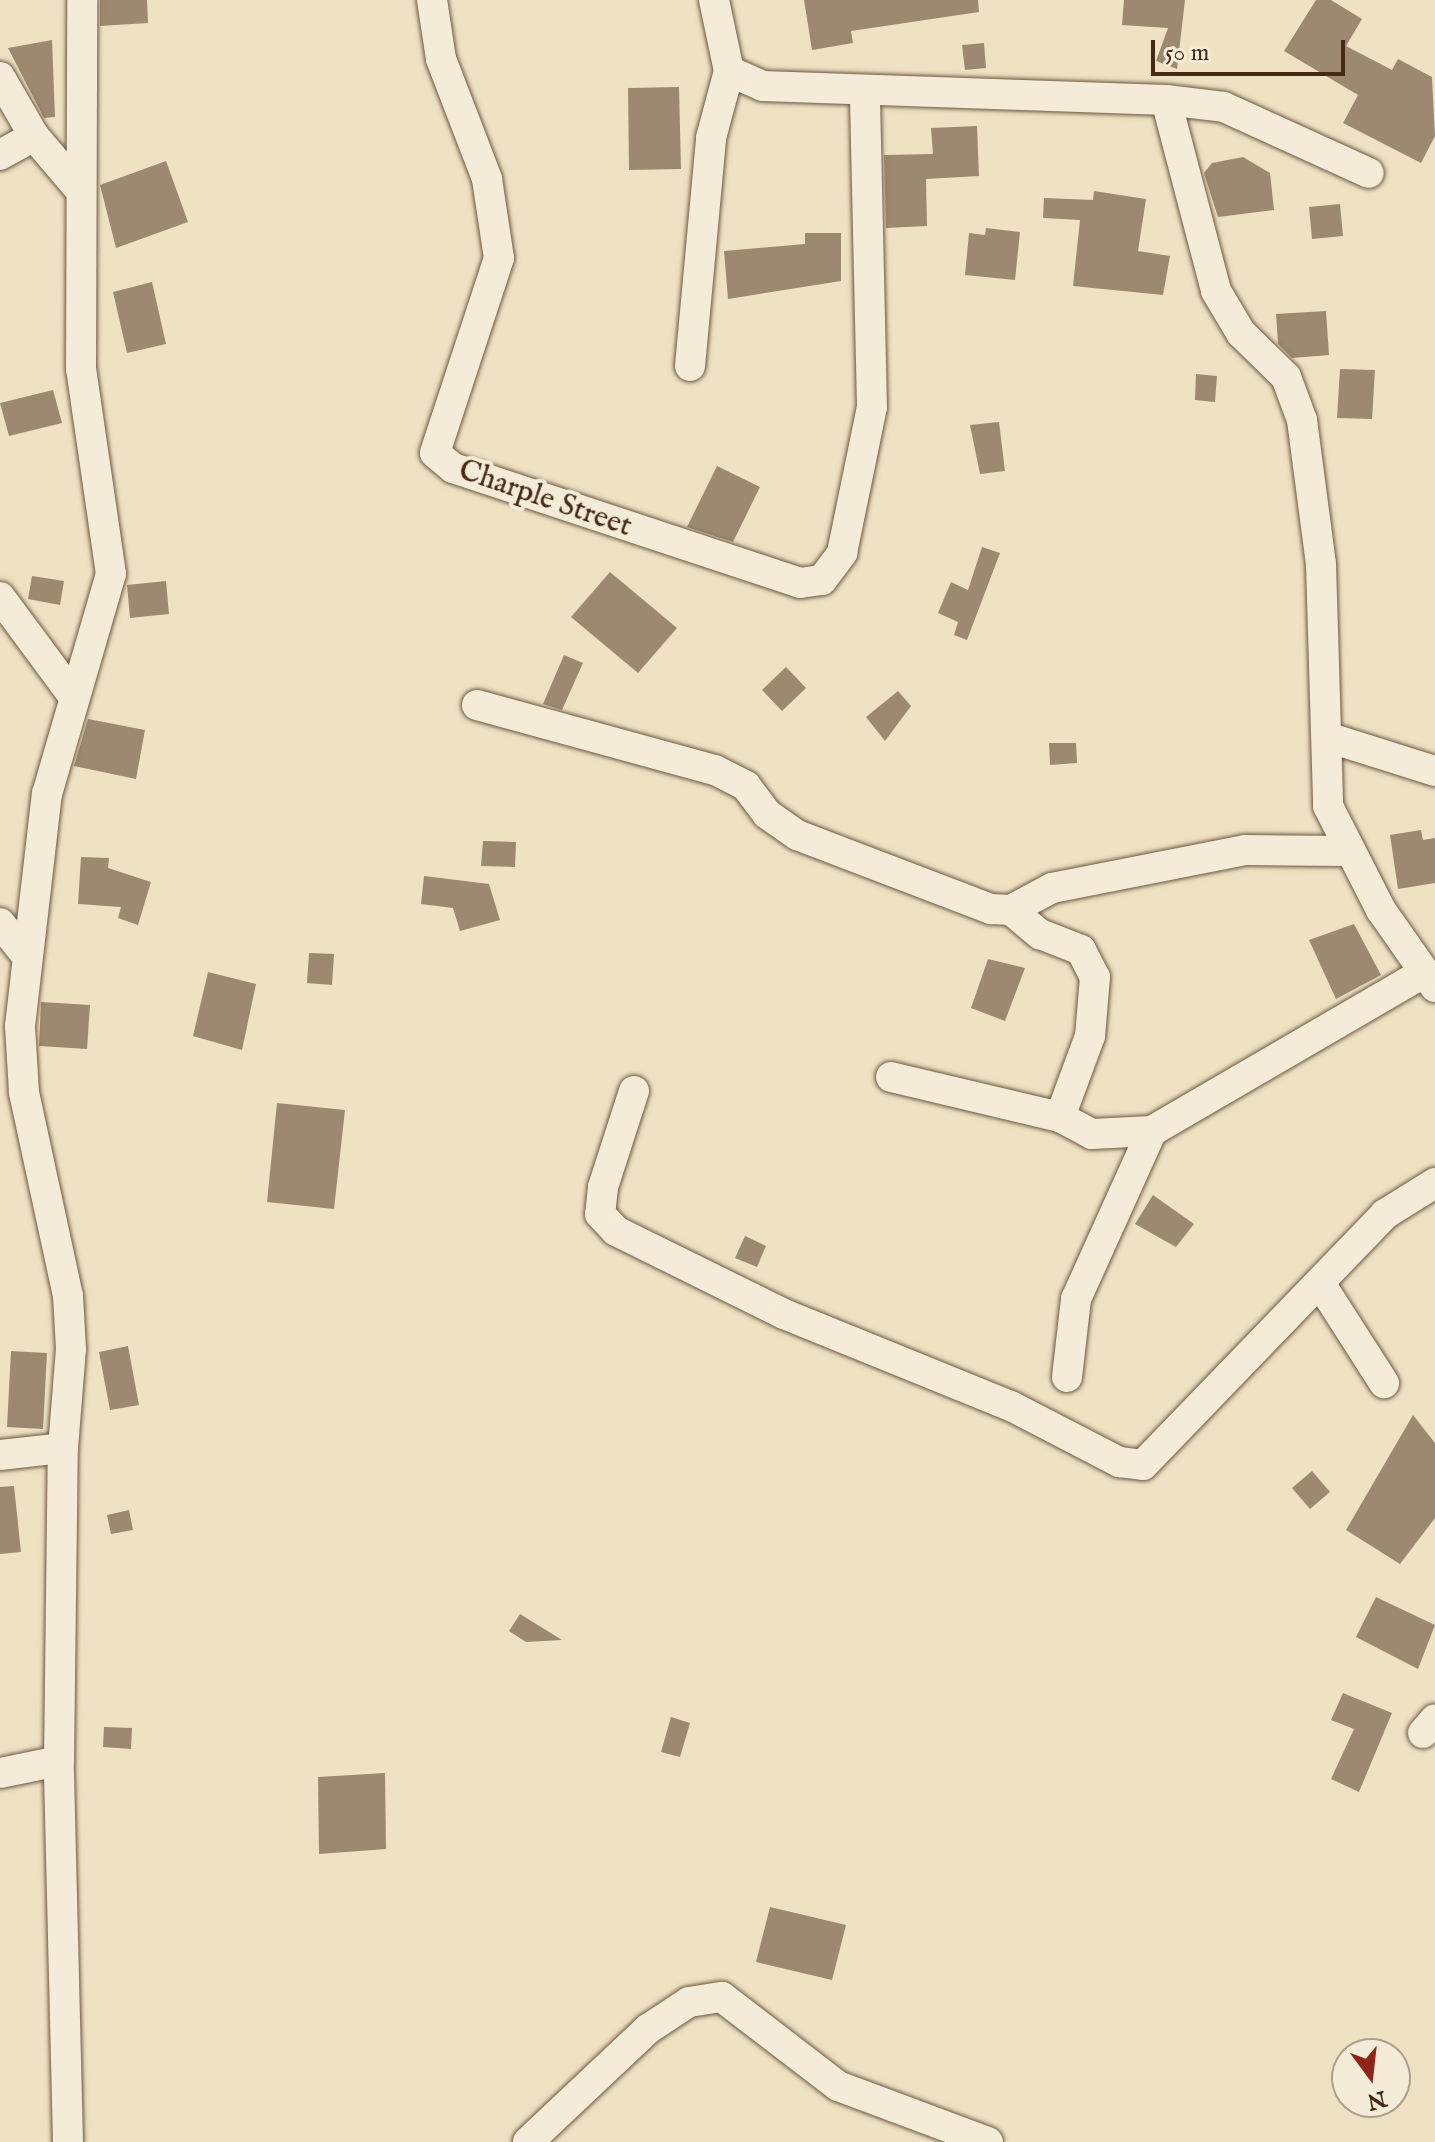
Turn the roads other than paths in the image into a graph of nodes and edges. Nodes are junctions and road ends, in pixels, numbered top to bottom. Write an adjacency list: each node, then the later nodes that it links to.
1 (82, 0): 11 (street)
2 (432, 0): 6 (street, Charple Street)
3 (714, 0): 4 (street)
4 (729, 71): 6 (street); 12 (street)
5 (0, 77): 8 (street)
6 (865, 94): 7 (street)
7 (1166, 100): 10 (street); 16 (street)
8 (34, 136): 9 (street); 11 (street)
9 (0, 155)
10 (1369, 173)
11 (80, 190): 14 (street)
12 (690, 366)
13 (0, 597): 14 (street)
14 (71, 693): 21 (street)
15 (477, 705): 19 (street)
16 (1327, 737): 17 (street); 18 (street)
17 (1435, 771)
18 (1347, 851): 19 (street); 22 (street)
19 (1011, 910): 25 (street)
20 (0, 923): 21 (street)
21 (23, 951): 31 (street)
22 (1429, 980): 26 (street)
23 (891, 1077): 25 (street)
24 (634, 1091): 28 (street)
25 (1060, 1117): 26 (street)
26 (1152, 1131): 29 (street)
27 (1435, 1183): 28 (street)
28 (1320, 1283): 30 (street)
29 (1067, 1377)
30 (1384, 1383)
31 (63, 1448): 32 (street); 33 (street)
32 (0, 1455)
33 (59, 1761): 34 (street); 35 (street)
34 (0, 1773)
35 (68, 2142)
36 (528, 2142): 37 (street)
37 (988, 2142)

